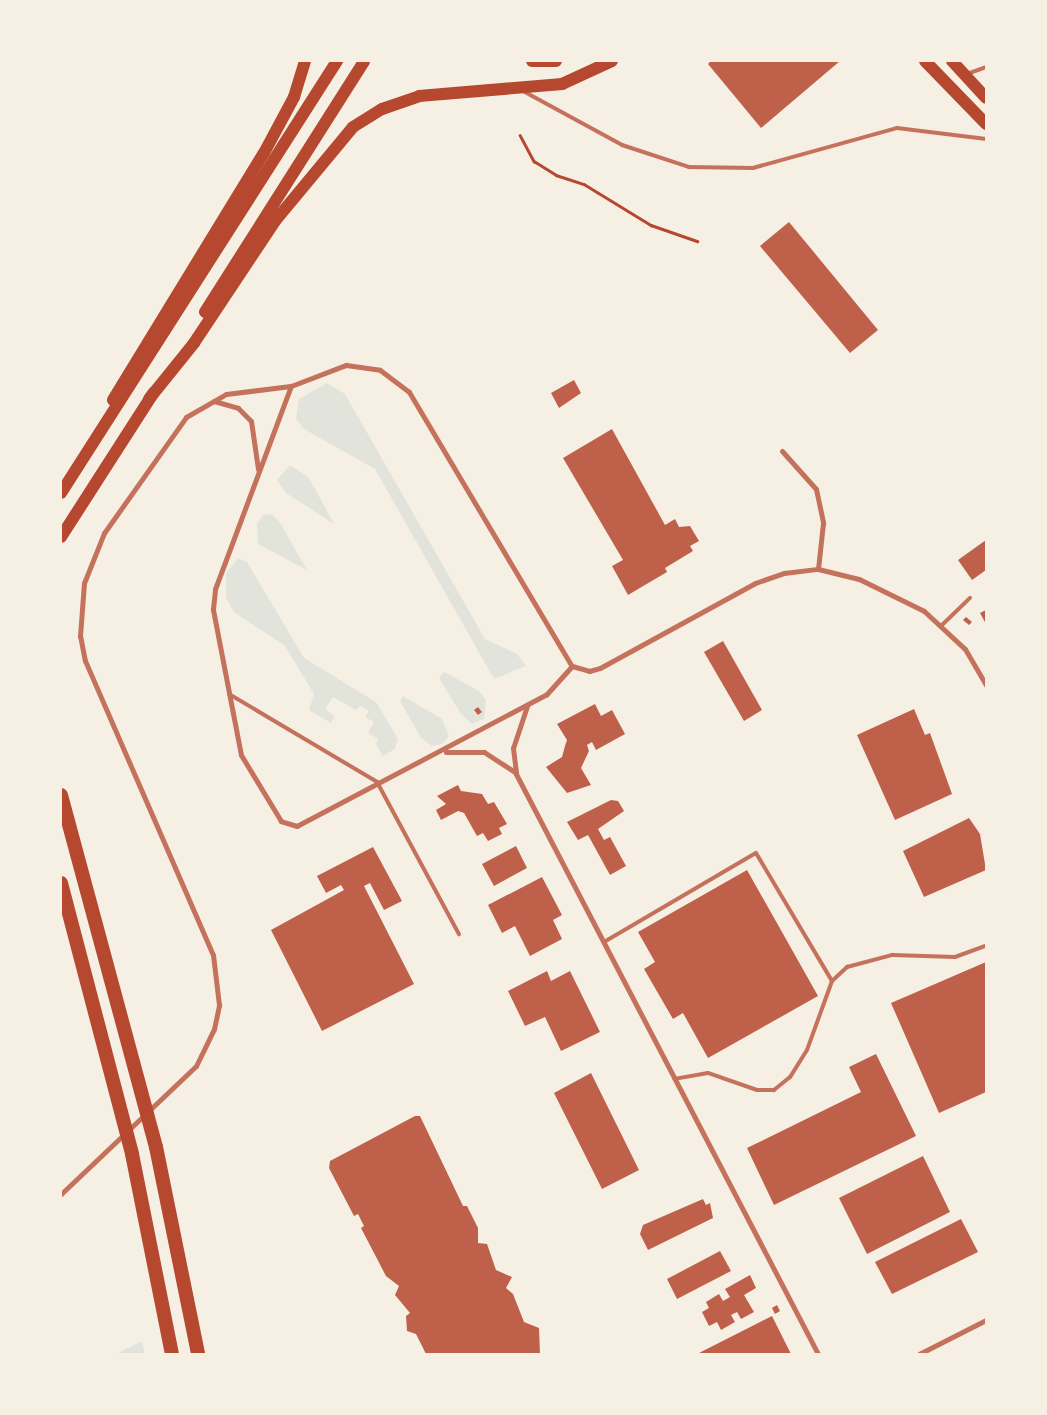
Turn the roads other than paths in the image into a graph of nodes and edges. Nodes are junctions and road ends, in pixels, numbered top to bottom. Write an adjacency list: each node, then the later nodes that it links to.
1 (305, 61): 18 (main road)
2 (337, 61): 18 (main road)
3 (364, 61): 16 (main road)
4 (532, 61): 5 (main road)
5 (556, 61)
6 (612, 61): 11 (main road)
7 (925, 61): 13 (main road)
8 (952, 61): 10 (main road)
9 (986, 67): 10 (lane)
10 (965, 75): 12 (main road)
11 (521, 90): 14 (lane); 16 (main road)
12 (986, 98)
13 (986, 124)
14 (986, 139)
15 (291, 386): 17 (street); 21 (street); 28 (street)
16 (149, 399): 24 (main road)
17 (213, 400): 21 (street); 42 (street)
18 (96, 439): 20 (main road)
19 (782, 451): 25 (street)
20 (84, 458): 22 (main road); 23 (main road)
21 (258, 470): 30 (street)
22 (61, 485)
23 (61, 493)
24 (61, 538)
25 (818, 569): 27 (street); 28 (street)
26 (970, 598): 27 (lane)
27 (942, 625): 29 (street)
28 (572, 666): 31 (street)
29 (986, 685)
30 (229, 694): 34 (lane); 34 (street)
31 (527, 705): 32 (street); 33 (street)
32 (442, 752): 33 (street); 34 (street)
33 (516, 774): 38 (street)
34 (376, 782): 37 (lane)
35 (61, 795): 45 (highway)
36 (61, 883): 44 (highway)
37 (459, 934)
38 (604, 942): 40 (lane); 41 (street)
39 (986, 946): 40 (lane)
40 (832, 981): 41 (lane)
41 (675, 1080): 46 (street)
42 (61, 1194)
43 (986, 1320): 47 (street)
44 (172, 1354)
45 (198, 1354)
46 (818, 1354)
47 (919, 1354)

